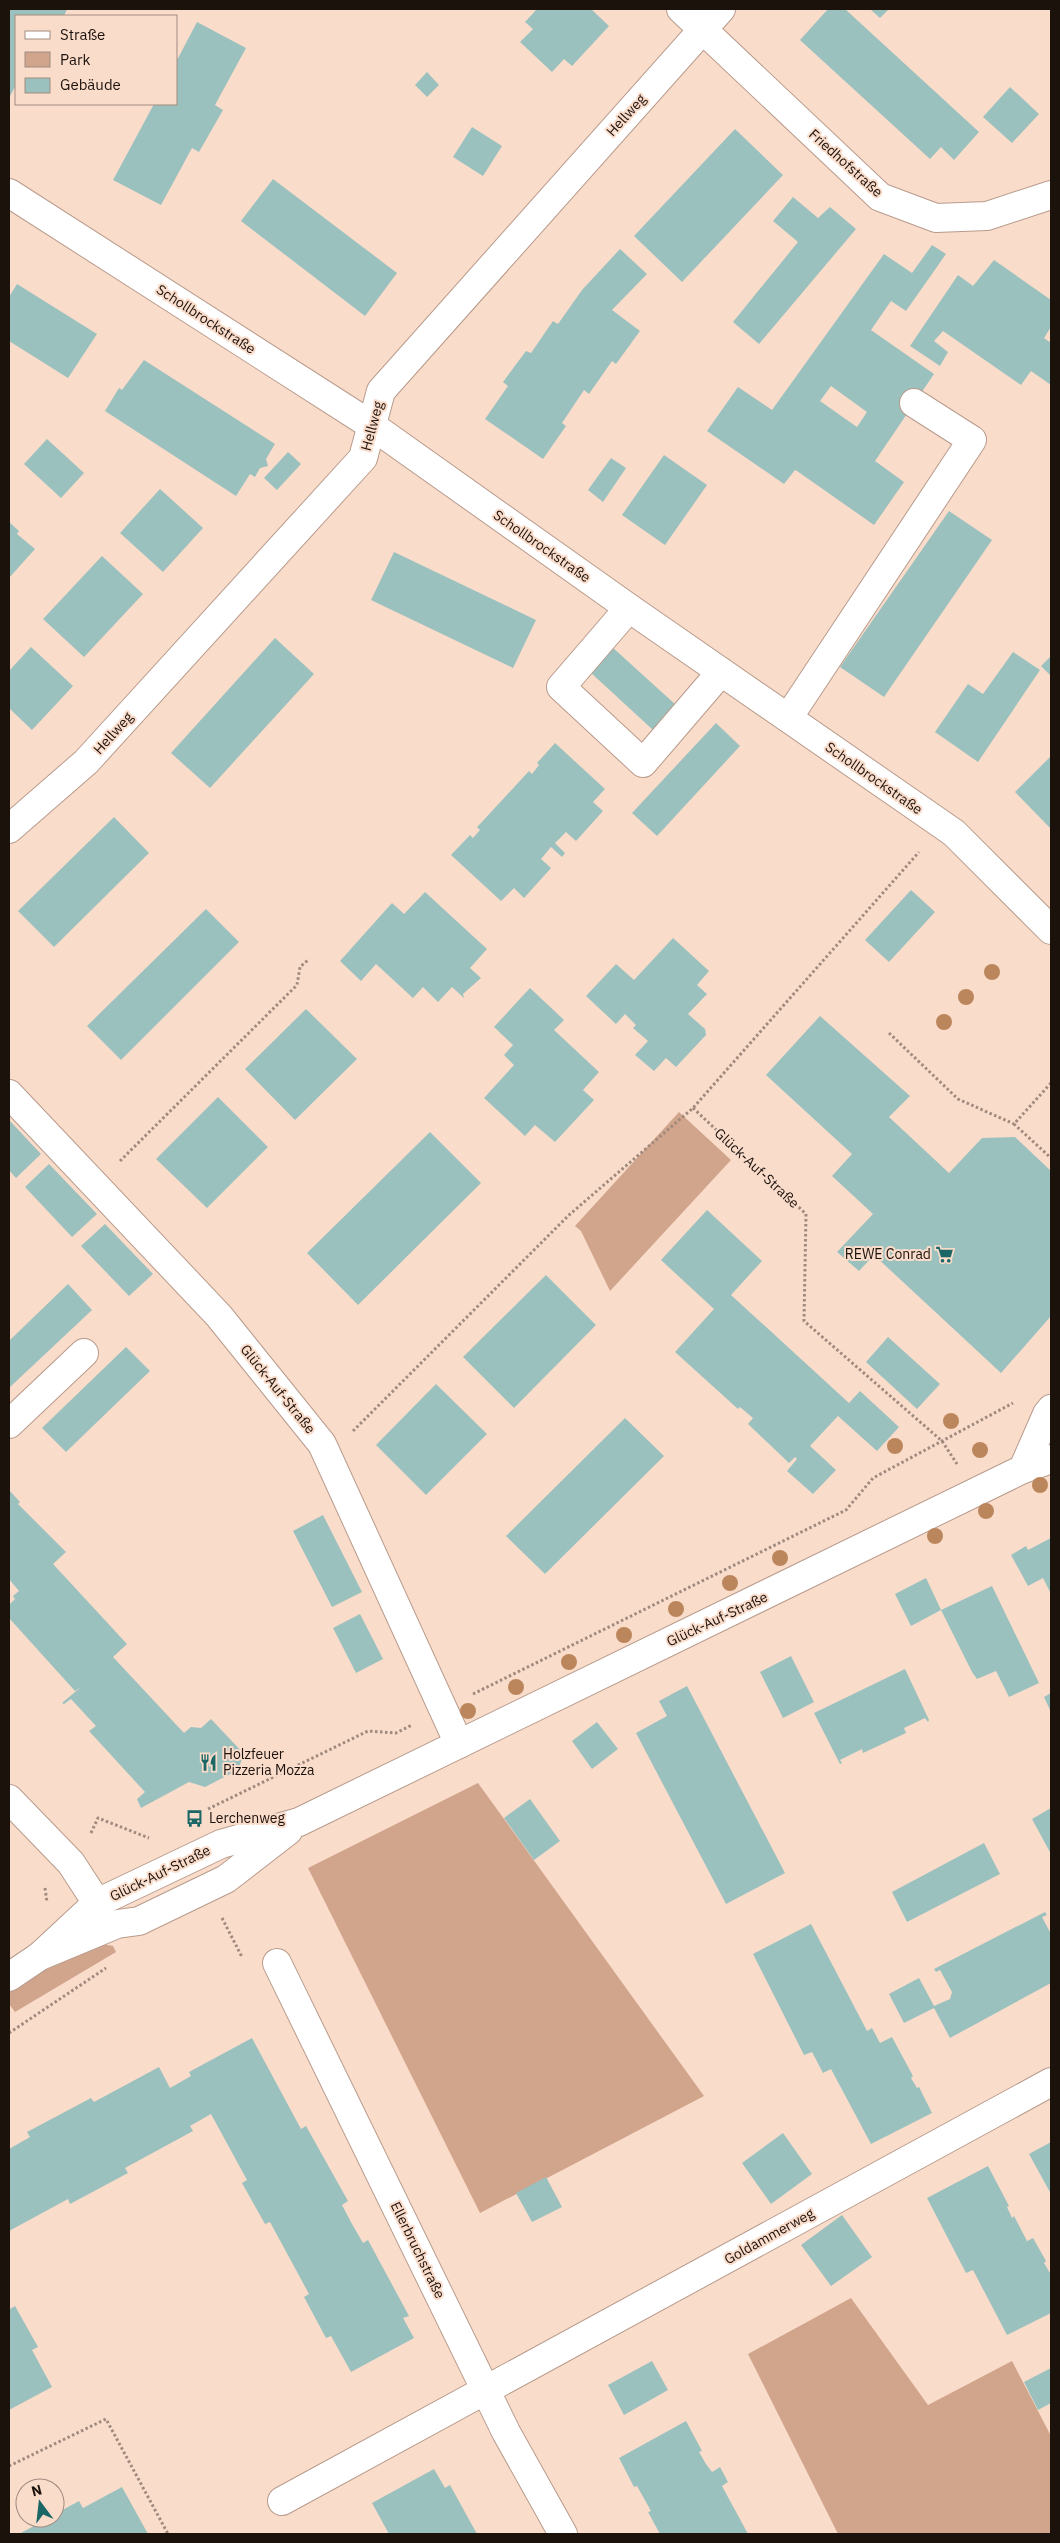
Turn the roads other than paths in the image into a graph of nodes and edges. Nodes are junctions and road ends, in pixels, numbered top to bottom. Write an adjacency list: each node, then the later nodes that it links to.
1 (681, 9): 3 (street, Friedhofstraße)
2 (720, 9): 3 (street, Hellweg)
3 (702, 29): 5 (street, Friedhofstraße); 7 (street, Hellweg)
4 (9, 193): 7 (street, Schollbrockstraße)
5 (1051, 195)
6 (914, 403): 10 (street)
7 (371, 425): 8 (street, Schollbrockstraße); 11 (street, Hellweg)
8 (629, 608): 9 (street, Schollbrockstraße); 9 (street)
9 (721, 672): 10 (street, Schollbrockstraße)
10 (788, 718): 12 (street, Schollbrockstraße)
11 (9, 829)
12 (1051, 930)
13 (9, 1094): 19 (street, Glück-Auf-Straße)
14 (84, 1353): 16 (street)
15 (1051, 1409): 18 (street)
16 (9, 1424)
17 (1051, 1459): 18 (street, Glück-Auf-Straße)
18 (1023, 1469): 19 (street, Glück-Auf-Straße)
19 (458, 1744): 21 (street, Glück-Auf-Straße)
20 (9, 1799): 22 (street)
21 (298, 1822): 22 (street, Glück-Auf-Straße); 23 (street, Glück-Auf-Straße)
22 (97, 1903): 23 (street, Glück-Auf-Straße)
23 (40, 1956): 25 (street, Glück-Auf-Straße)
24 (277, 1963): 27 (street, Ellerbruchstraße)
25 (9, 1977)
26 (1051, 2082): 27 (street, Goldammerweg)
27 (487, 2390): 28 (street, Goldammerweg); 29 (street, Ellerbruchstraße)
28 (282, 2501)
29 (563, 2534)

